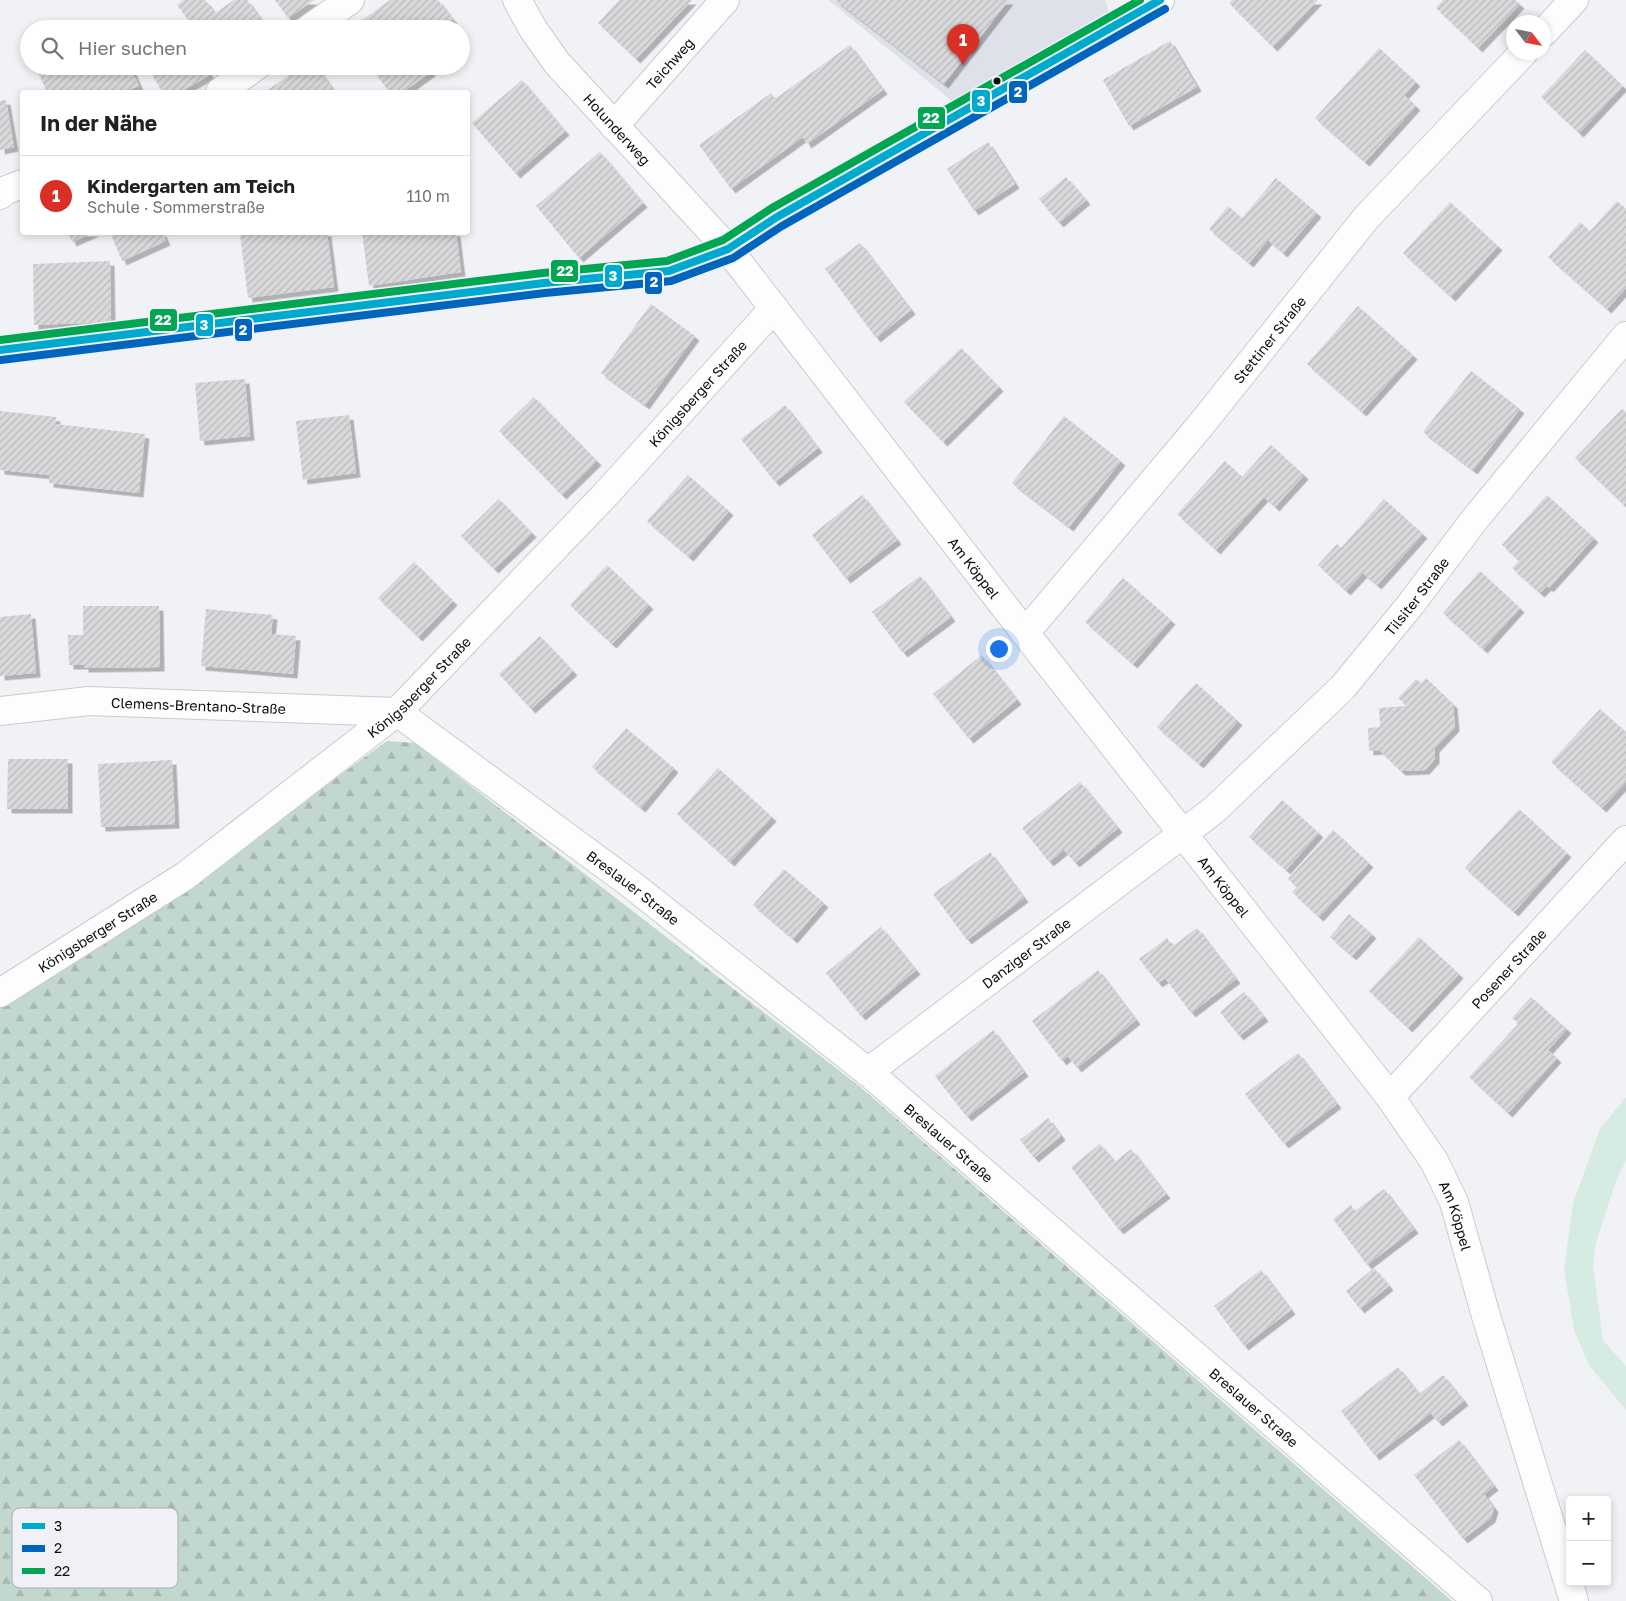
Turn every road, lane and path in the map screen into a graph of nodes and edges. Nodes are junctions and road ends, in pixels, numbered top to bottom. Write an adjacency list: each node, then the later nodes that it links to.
1 (350, 0): 6 (street)
2 (517, 0): 11 (street, Holunderweg)
3 (725, 0): 11 (street, Teichweg)
4 (1160, 0): 14 (street)
5 (1574, 0): 7 (street)
6 (322, 20)
7 (1551, 25)
8 (1516, 60): 18 (street, Stettiner Straße)
9 (244, 75): 10 (street)
10 (223, 90)
11 (614, 126): 14 (street, Holunderweg)
12 (20, 185): 13 (street)
13 (0, 195)
14 (728, 249): 15 (street, Am Köppel); 17 (street)
15 (774, 308): 18 (street, Am Köppel); 20 (street, Königsberger Straße)
16 (1626, 336): 21 (street, Tilsiter Straße)
17 (0, 350)
18 (1025, 633): 21 (street, Am Köppel)
19 (0, 711): 20 (street, Clemens-Brentano-Straße)
20 (397, 712): 23 (street, Königsberger Straße); 24 (street, Breslauer Straße)
21 (1182, 832): 24 (street, Danziger Straße); 25 (street, Am Köppel)
22 (1626, 840): 25 (street, Posener Straße)
23 (0, 993)
24 (868, 1072): 26 (street, Breslauer Straße)
25 (1390, 1096): 27 (street, Am Köppel)
26 (1478, 1601)
27 (1574, 1601)

